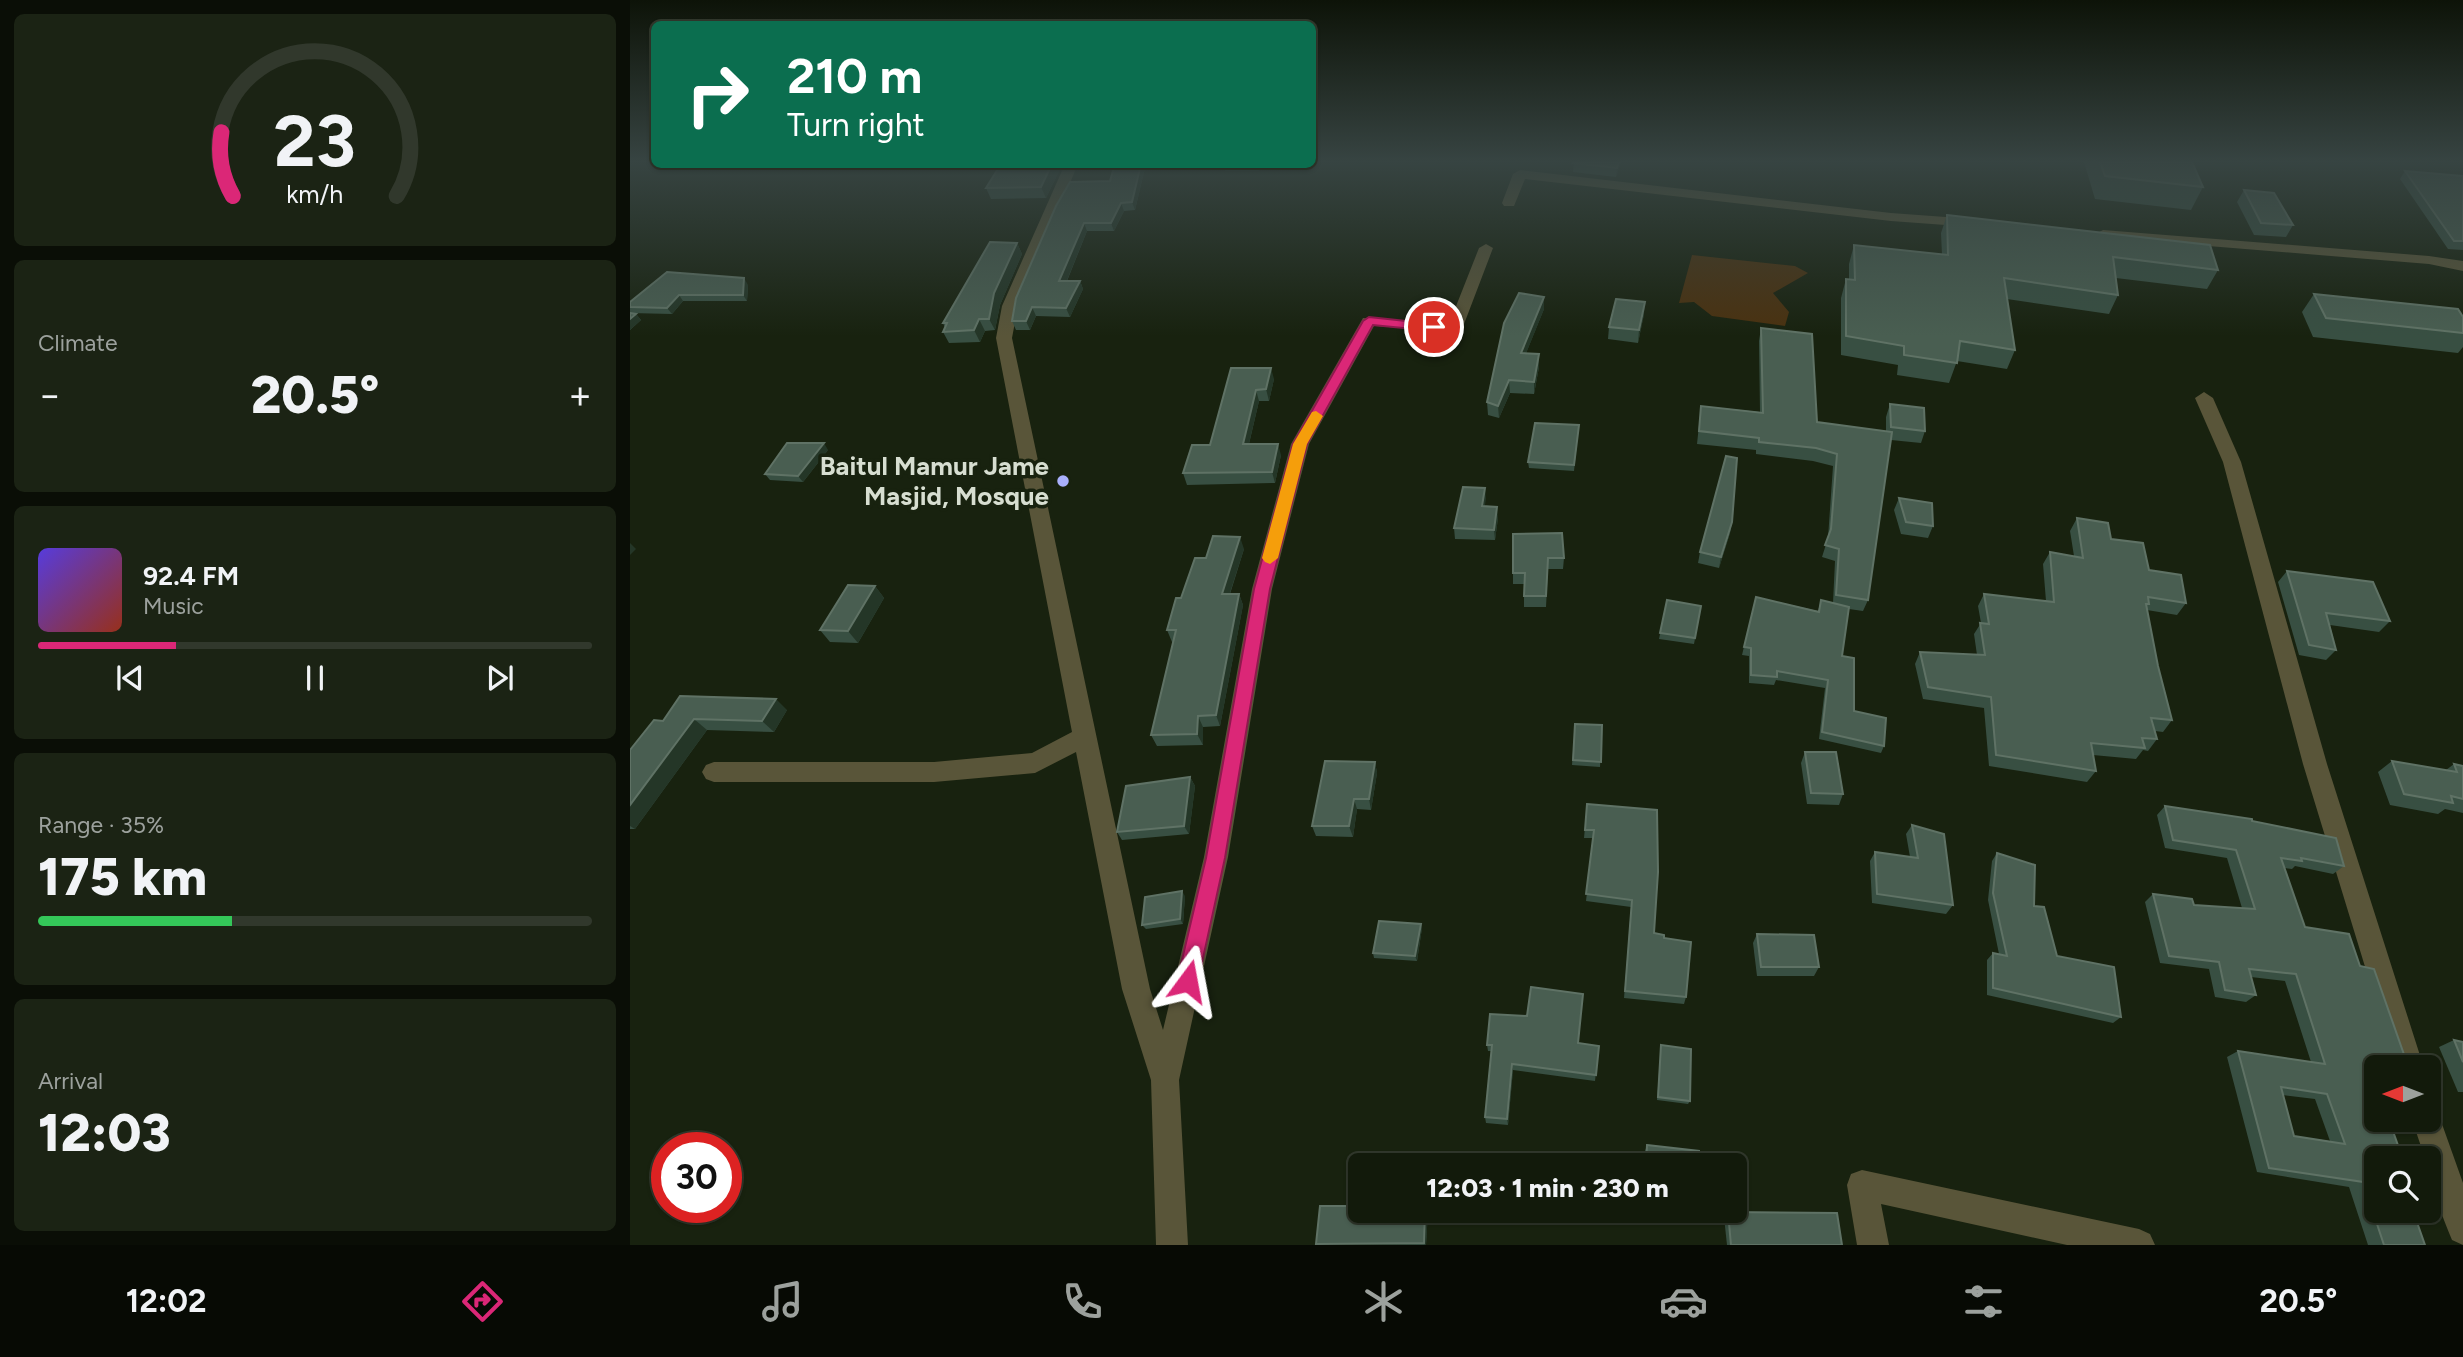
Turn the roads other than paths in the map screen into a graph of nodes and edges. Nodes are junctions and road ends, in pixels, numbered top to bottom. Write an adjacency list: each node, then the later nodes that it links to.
1 (1048, 220): 8 (street)
2 (1928, 220): 3 (street)
3 (1987, 225)
4 (2084, 232): 6 (street)
5 (1486, 248): 11 (street)
6 (2463, 266)
7 (2204, 398): 10 (street)
8 (1084, 737): 9 (street); 11 (street)
9 (714, 772)
10 (2406, 1055)
11 (1165, 1080): 14 (street)
12 (2431, 1132): 13 (street)
13 (2463, 1229)
14 (1172, 1245)
15 (1873, 1245): 16 (street)
16 (2139, 1245)

